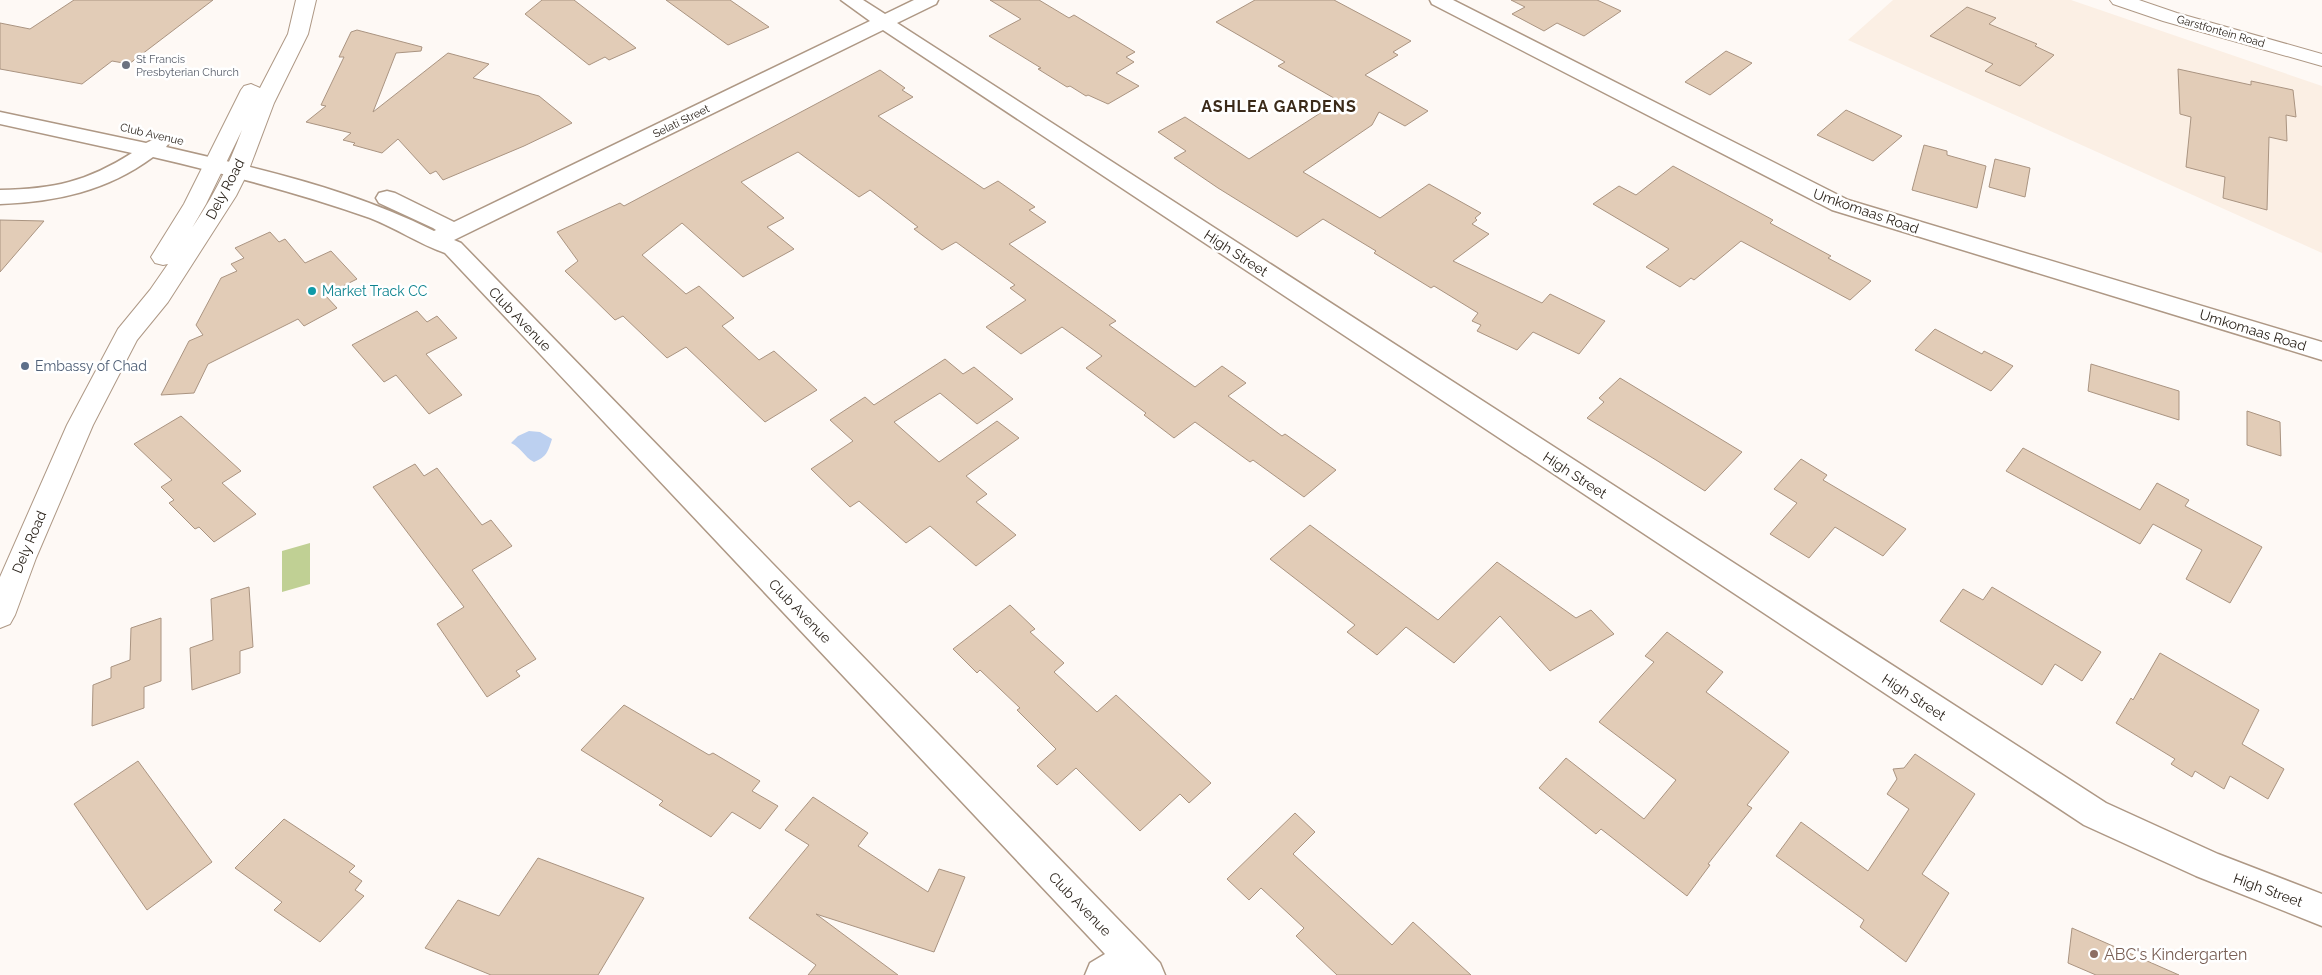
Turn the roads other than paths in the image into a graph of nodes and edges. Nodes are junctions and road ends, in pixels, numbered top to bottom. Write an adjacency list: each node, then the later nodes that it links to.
1 (305, 0): 13 (street, Dely Road)
2 (850, 0): 7 (street, High Street)
3 (929, 0): 7 (street, Selati Street)
4 (1438, 0): 16 (street, Umkomaas Road)
5 (2120, 0): 9 (street, Garstfontein Road)
6 (2176, 0): 8 (street, Garstfontein Road)
7 (884, 22): 15 (street, Selati Street); 18 (street, High Street)
8 (2297, 34)
9 (2322, 60)
10 (0, 107): 12 (street, Club Avenue)
11 (0, 118): 12 (street, Club Avenue)
12 (158, 144): 13 (street, Club Avenue); 14 (street)
13 (229, 161): 15 (street, Club Avenue); 17 (street, Dely Road)
14 (0, 197)
15 (446, 240): 19 (street, Club Avenue)
16 (2322, 351)
17 (0, 615)
18 (2322, 910)
19 (1140, 967): 20 (street)
20 (1102, 975)

